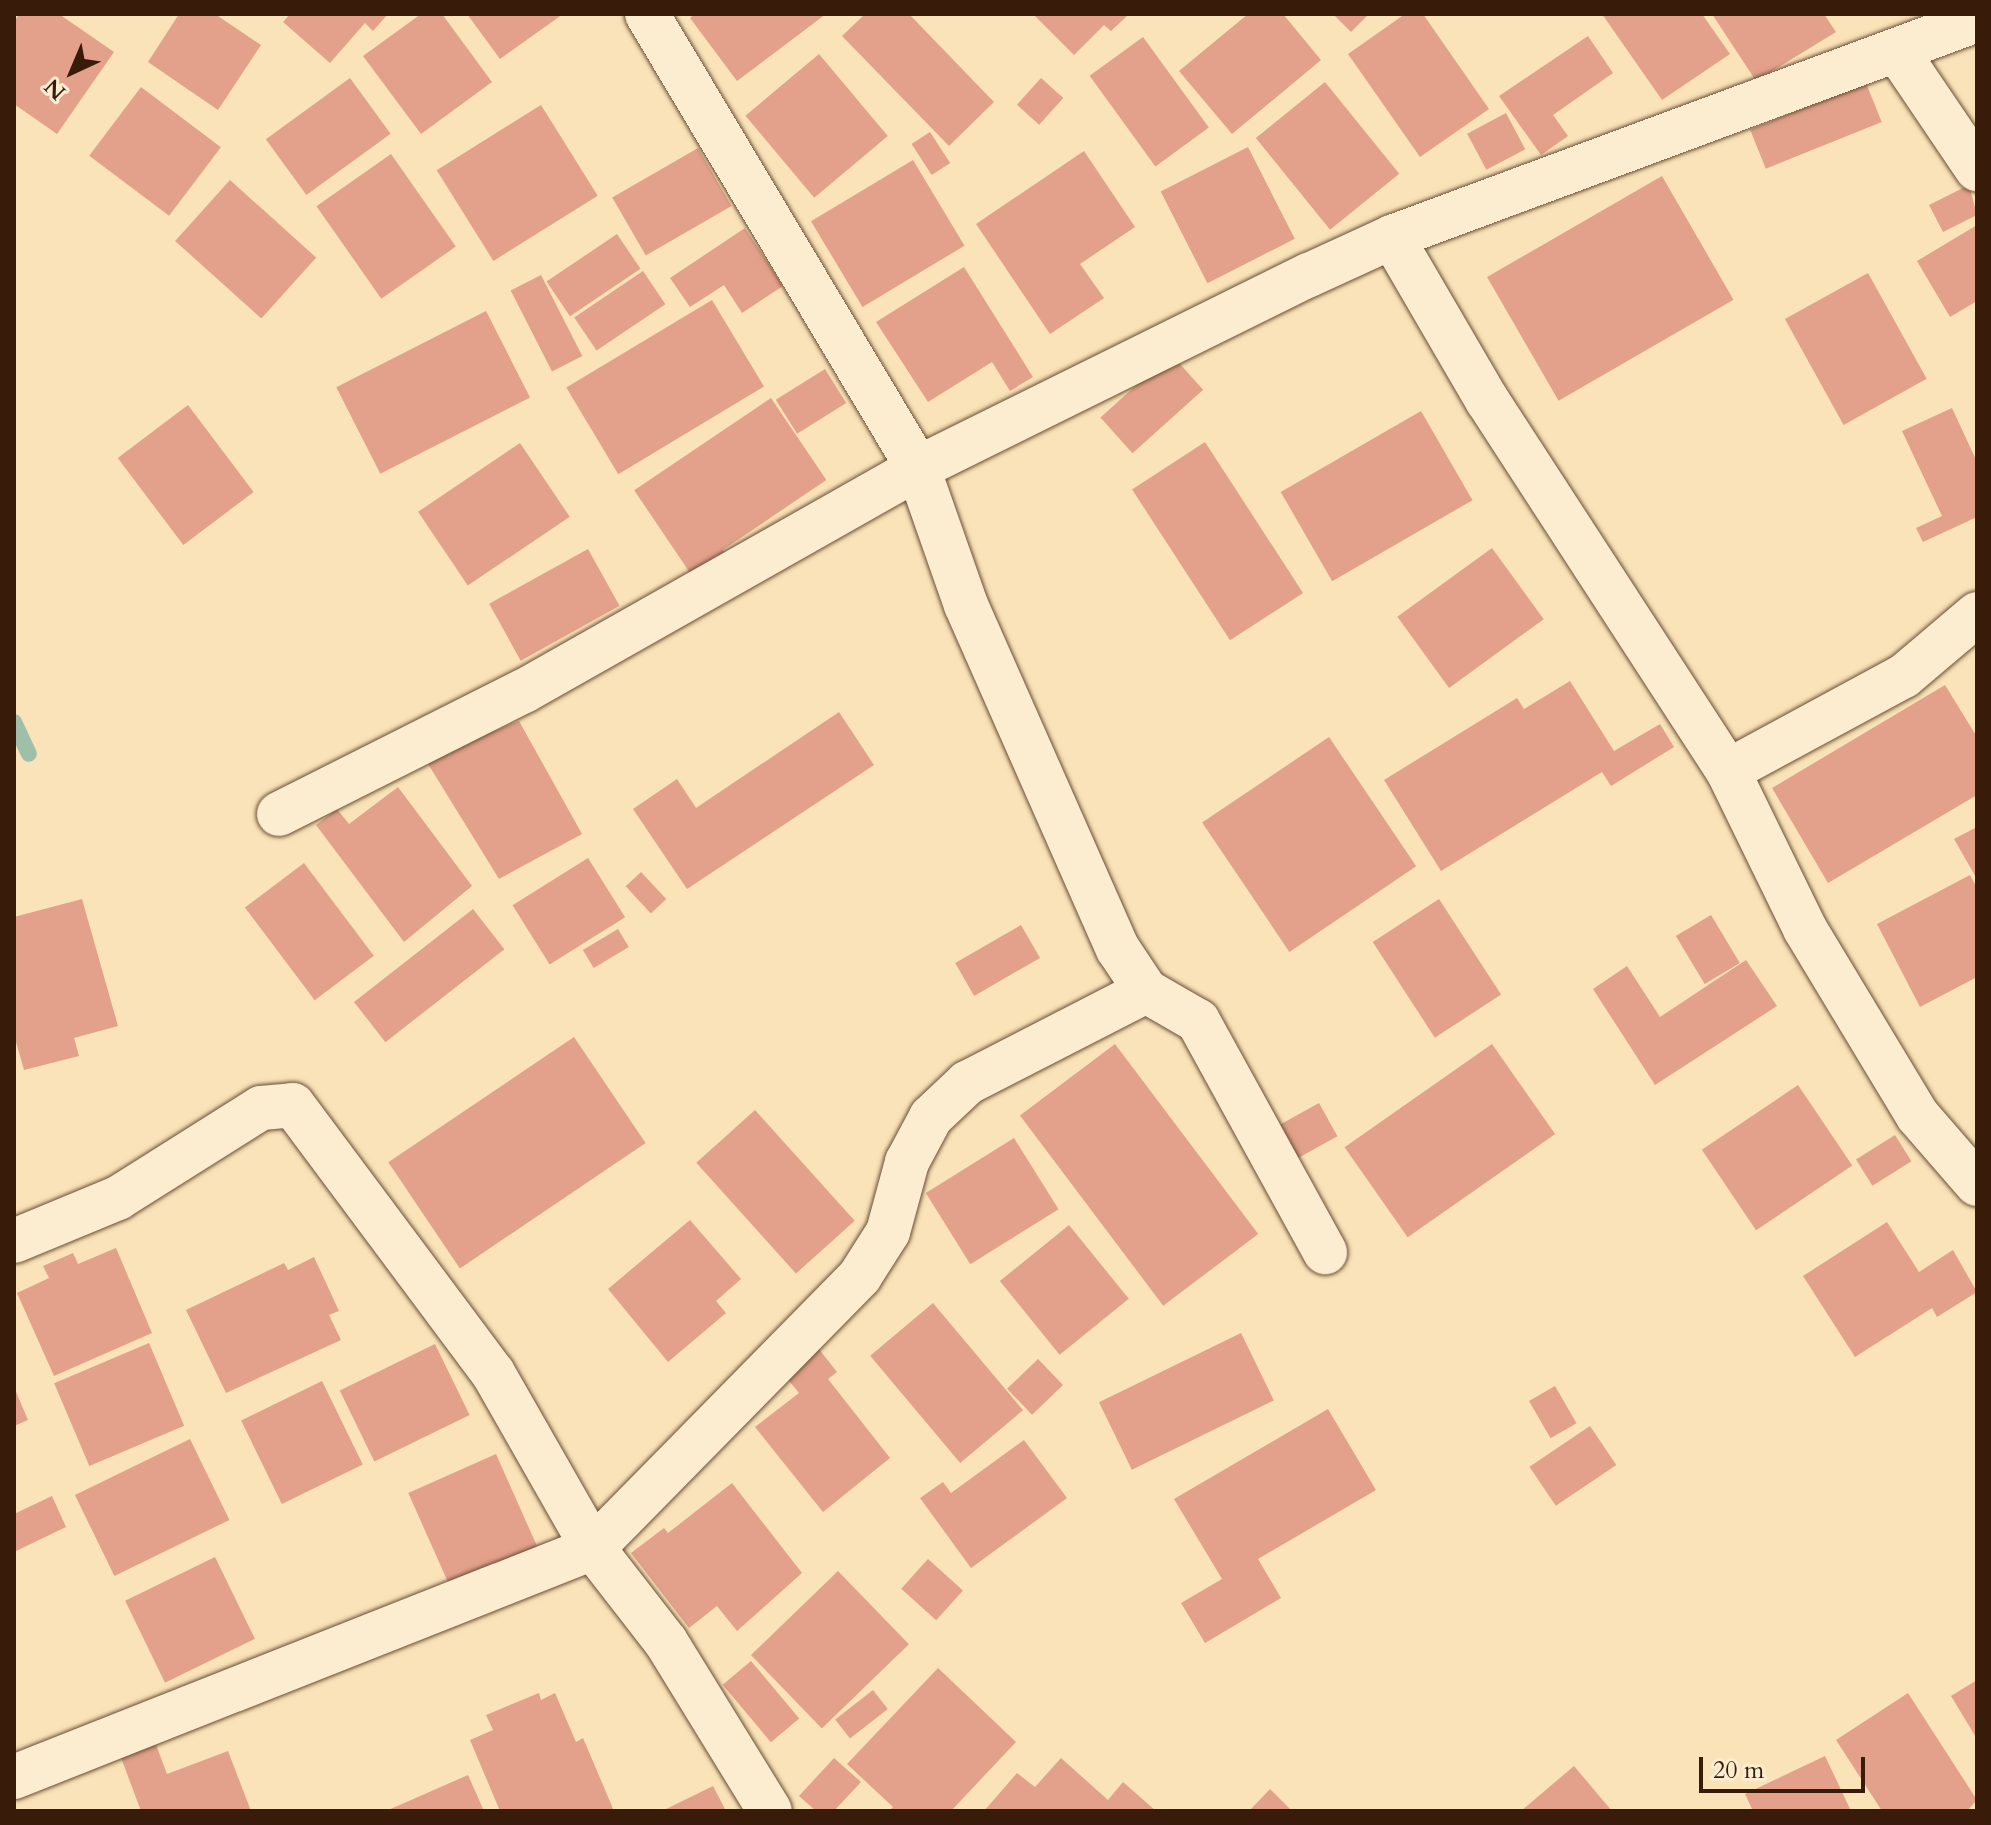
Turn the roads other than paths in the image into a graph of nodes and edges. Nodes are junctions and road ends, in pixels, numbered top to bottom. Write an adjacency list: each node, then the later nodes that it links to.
1 (647, 14): 6 (street)
2 (1977, 20): 3 (street)
3 (1897, 51): 4 (street); 5 (street)
4 (1977, 169)
5 (1392, 237): 6 (street); 8 (street)
6 (918, 468): 9 (street); 10 (street)
7 (1977, 614): 8 (street)
8 (1728, 771): 11 (street)
9 (279, 814)
10 (1146, 991): 13 (street); 14 (street)
11 (1977, 1184)
12 (14, 1241): 14 (street)
13 (1325, 1252)
14 (593, 1548): 15 (street); 16 (street)
15 (14, 1777)
16 (770, 1811)

